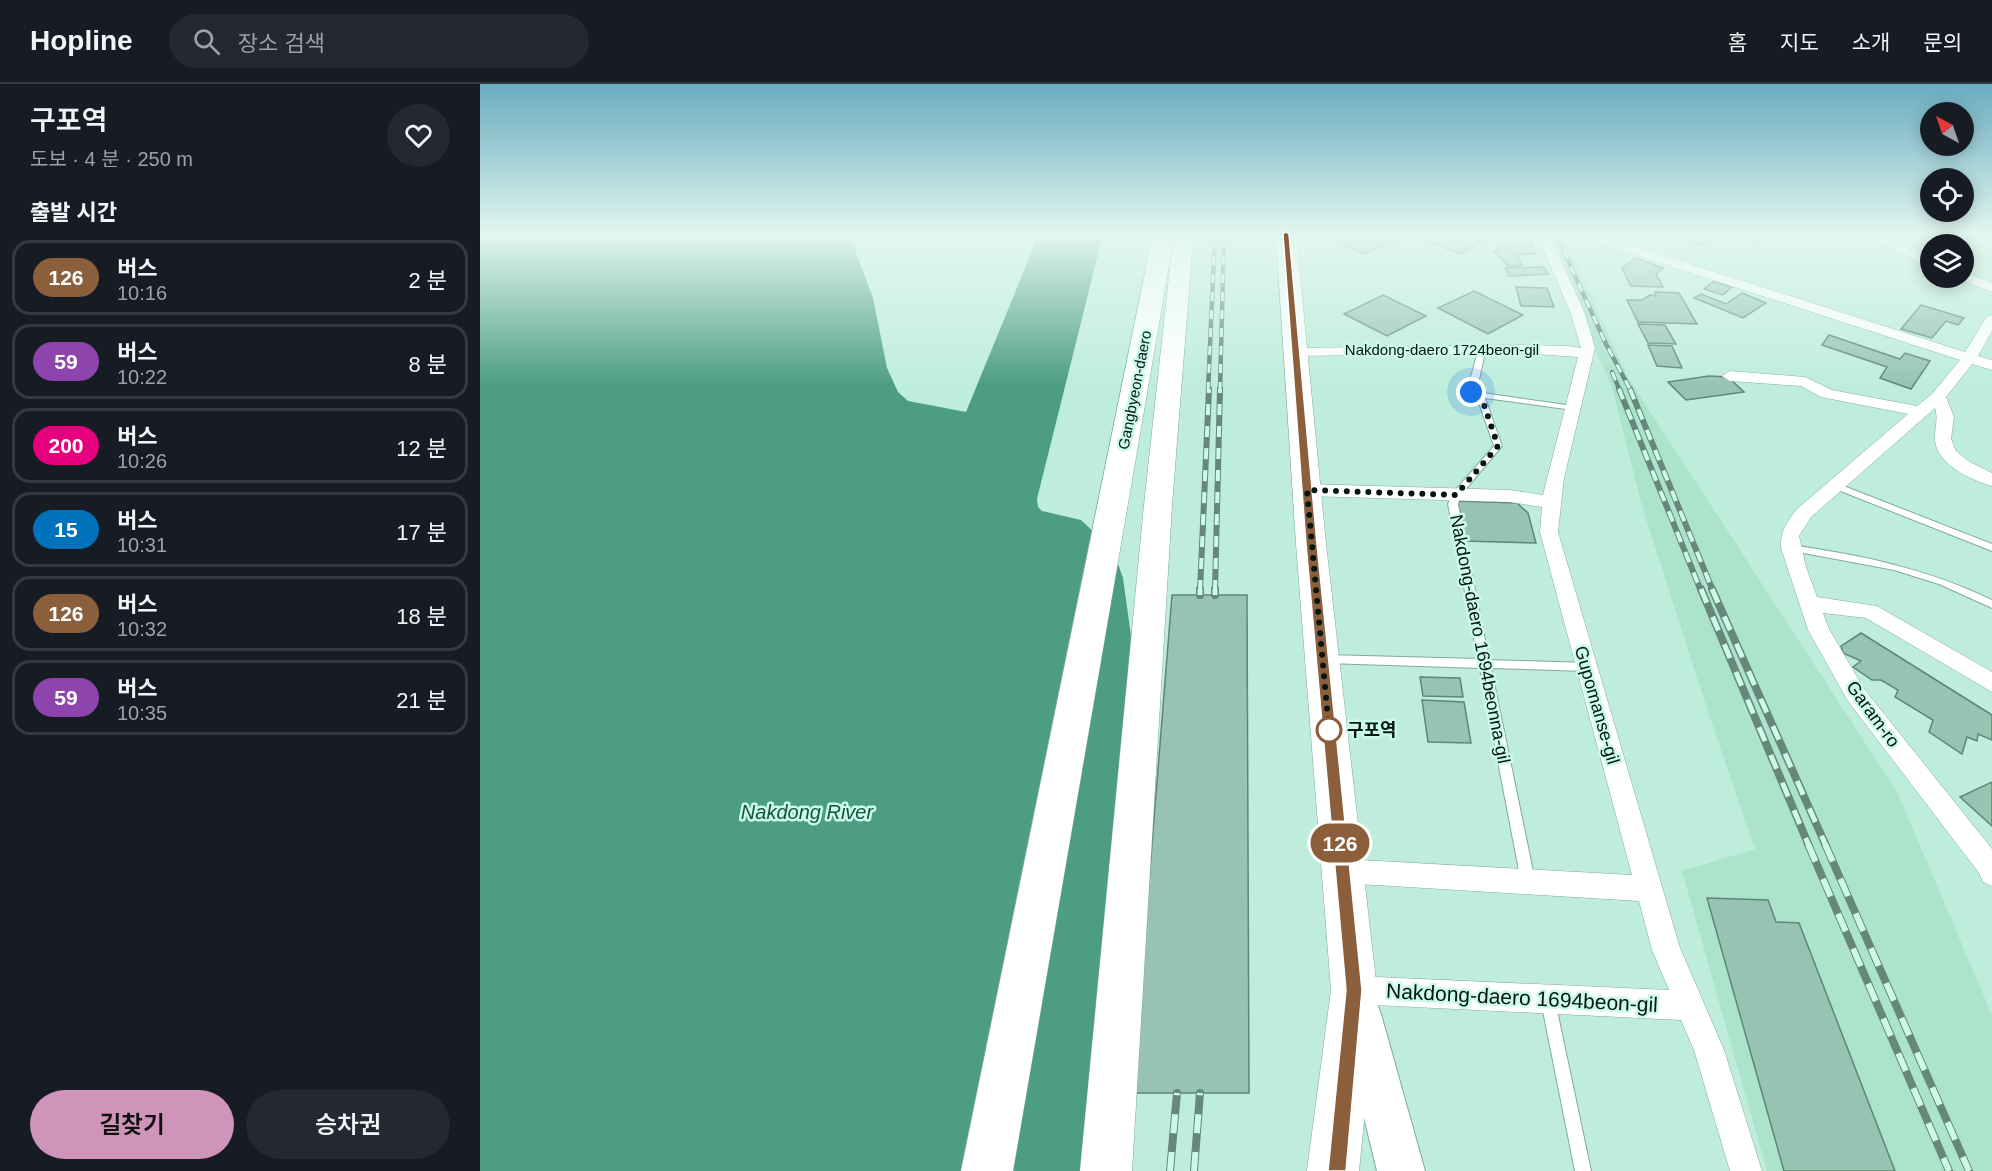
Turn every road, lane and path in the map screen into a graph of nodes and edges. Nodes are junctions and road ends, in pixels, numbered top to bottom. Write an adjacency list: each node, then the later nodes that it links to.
1 (1155, 285): 37 (main road, Gangbyeon-daero)
2 (1179, 285): 38 (main road, Gangbyeon-daero)
3 (1290, 285): 8 (main road)
4 (1565, 285): 9 (street, Gupomanse-gil)
5 (1741, 285): 10 (street)
6 (1992, 319): 10 (street)
7 (1482, 349): 8 (street, Nakdong-daero 1724beon-gil); 9 (street, Nakdong-daero 1724beon-gil); 13 (lane, Nakdong-daero 1694beonna-gil)
8 (1295, 352): 19 (main road)
9 (1587, 354): 15 (street, Gupomanse-gil)
10 (1969, 358): 11 (street); 14 (street)
11 (1992, 365)
12 (1730, 376): 16 (street)
13 (1476, 394): 15 (lane); 20 (lane, Nakdong-daero 1694beonna-gil)
14 (1938, 397): 16 (street); 17 (street)
15 (1573, 408): 21 (street, Gupomanse-gil)
16 (1921, 412): 18 (street)
17 (1992, 480)
18 (1836, 486): 22 (street); 23 (lane)
19 (1307, 490): 20 (street); 26 (main road)
20 (1456, 495): 21 (street); 27 (lane, Nakdong-daero 1694beonna-gil)
21 (1551, 502): 28 (street, Gupomanse-gil)
22 (1791, 542): 24 (street, Garam-ro); 25 (lane)
23 (1992, 548)
24 (1810, 604): 29 (street); 30 (street, Garam-ro)
25 (1992, 604)
26 (1322, 659): 27 (lane); 31 (main road)
27 (1485, 663): 28 (lane); 32 (lane, Nakdong-daero 1694beonna-gil)
28 (1586, 667): 33 (street, Gupomanse-gil)
29 (1992, 682)
30 (1991, 867)
31 (1342, 872): 32 (street); 34 (main road)
32 (1528, 882): 33 (street)
33 (1649, 890): 36 (street, Gupomanse-gil)
34 (1354, 990): 35 (street, Nakdong-daero 1694beon-gil); 39 (main road); 40 (main road)
35 (1548, 999): 36 (street, Nakdong-daero 1694beon-gil); 41 (lane)
36 (1690, 1006): 42 (street, Gupomanse-gil)
37 (987, 1171)
38 (1106, 1171)
39 (1335, 1171)
40 (1401, 1171)
41 (1583, 1171)
42 (1746, 1171)

